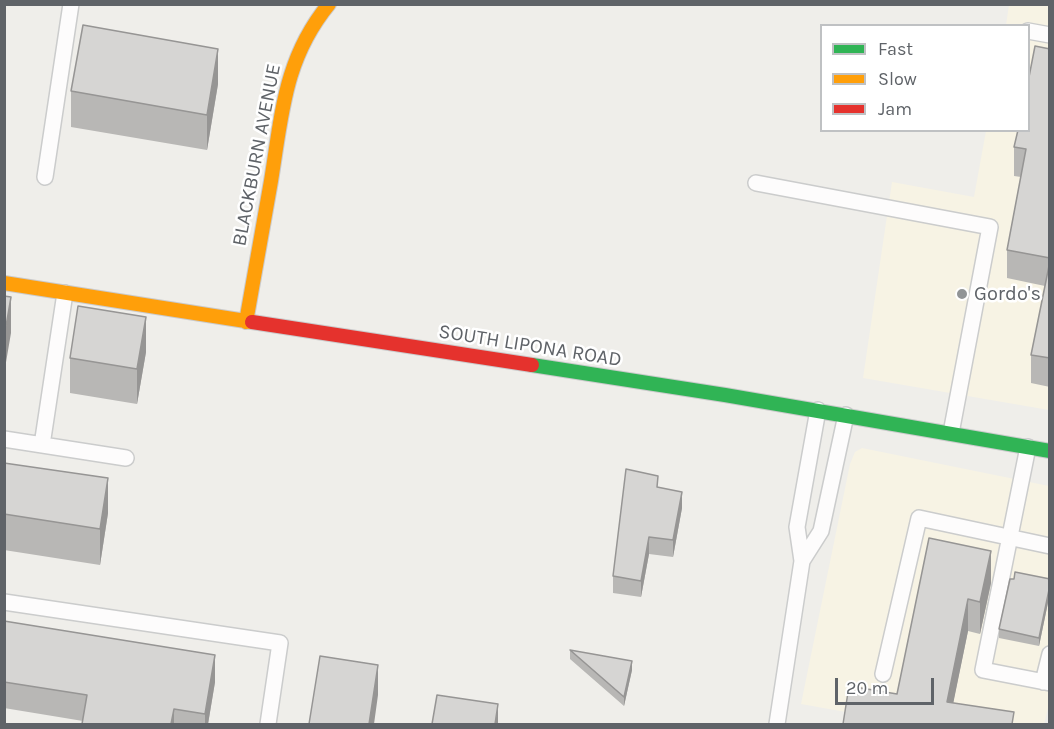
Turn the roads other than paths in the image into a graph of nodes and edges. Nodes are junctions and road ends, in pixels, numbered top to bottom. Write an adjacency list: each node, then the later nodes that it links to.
1 (71, 4): 5 (lane)
2 (329, 4): 9 (street, BLACKBURN AVENUE)
3 (1030, 31): 4 (lane)
4 (1050, 35)
5 (45, 177)
6 (756, 183): 12 (lane)
7 (4, 283): 8 (street, SOUTH LIPONA ROAD)
8 (65, 293): 9 (street, SOUTH LIPONA ROAD); 14 (lane)
9 (246, 322): 10 (street, SOUTH LIPONA ROAD)
10 (818, 410): 11 (street, SOUTH LIPONA ROAD); 18 (lane)
11 (846, 415): 12 (street, SOUTH LIPONA ROAD); 19 (lane)
12 (951, 433): 15 (street, SOUTH LIPONA ROAD)
13 (4, 439): 14 (lane)
14 (42, 445): 17 (lane)
15 (1028, 447): 16 (street, SOUTH LIPONA ROAD); 20 (lane)
16 (1050, 451)
17 (126, 458)
18 (802, 493): 19 (lane); 22 (lane)
19 (828, 497): 22 (lane)
20 (1010, 537): 21 (lane); 25 (lane); 26 (lane)
21 (1050, 546)
22 (802, 561): 28 (lane)
23 (4, 602): 27 (lane)
24 (1050, 654): 26 (lane)
25 (884, 674)
26 (1046, 683)
27 (268, 724)
28 (777, 724)

